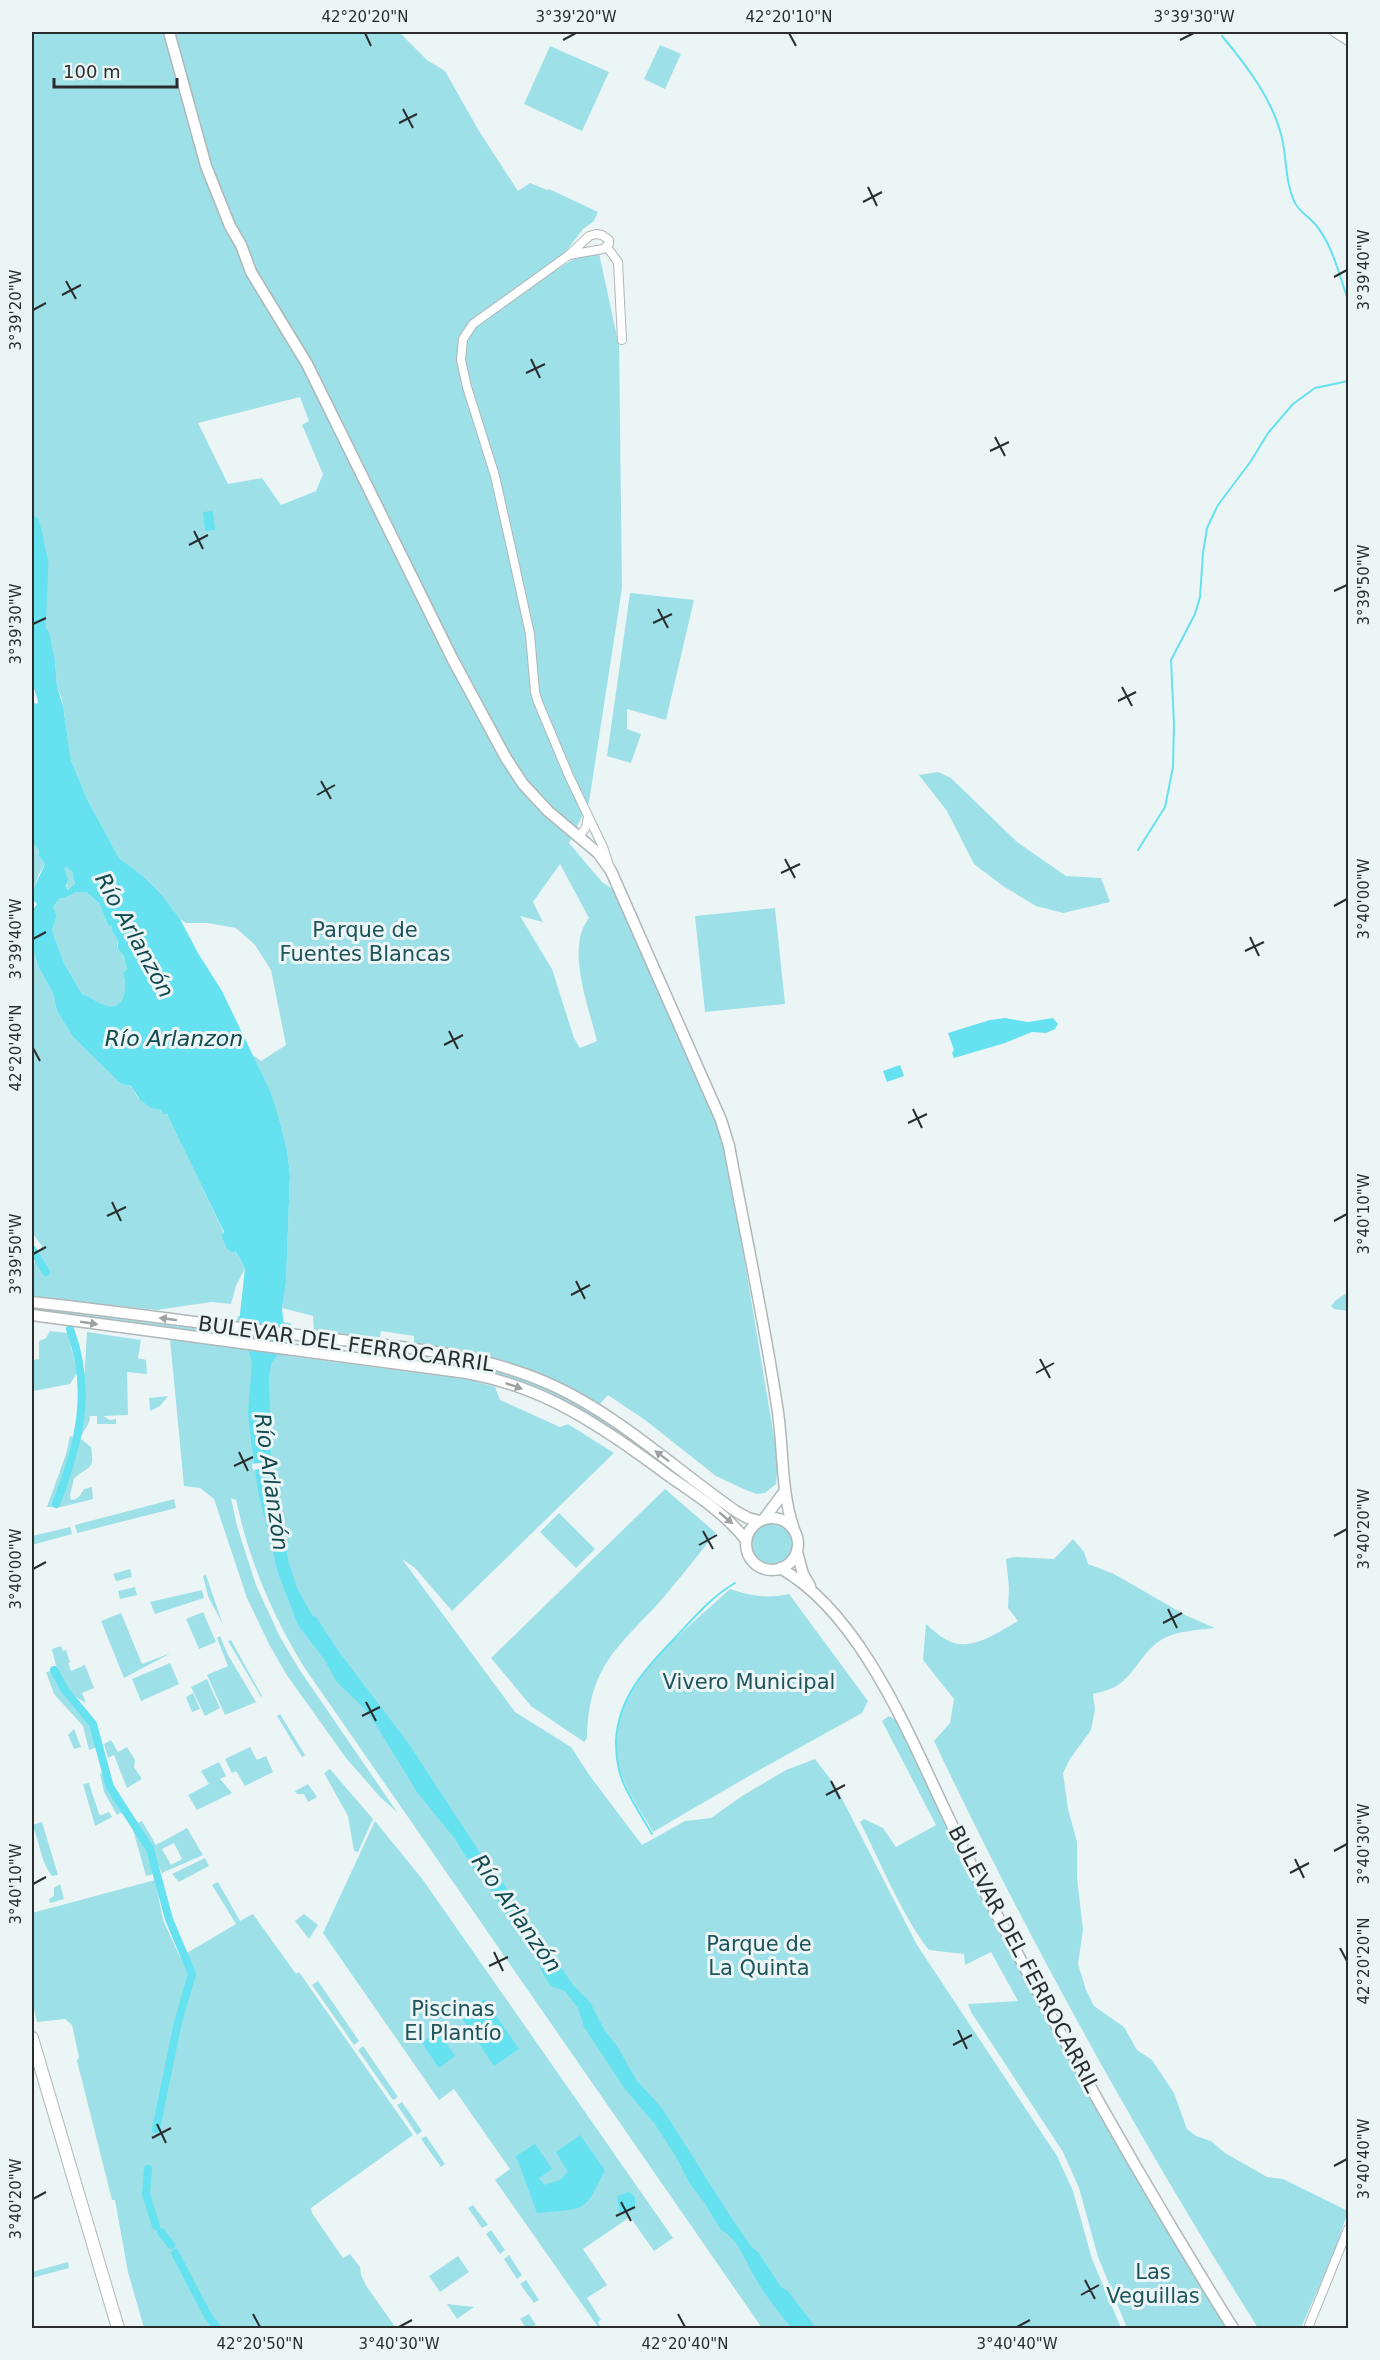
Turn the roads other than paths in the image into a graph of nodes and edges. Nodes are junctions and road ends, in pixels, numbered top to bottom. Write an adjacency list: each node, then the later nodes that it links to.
1 (169, 32): 9 (main road)
2 (1334, 32): 3 (street)
3 (1348, 41)
4 (607, 247): 5 (street); 5 (street); 6 (street)
5 (569, 255): 7 (street)
6 (622, 340)
7 (588, 816): 8 (street); 9 (street)
8 (595, 830): 9 (street); 10 (street)
9 (582, 839): 10 (main road)
10 (611, 871): 13 (main road)
11 (32, 1302): 14 (main road, BULEVAR DEL FERROCARRIL, one-way to 11)
12 (32, 1315): 16 (main road, BULEVAR DEL FERROCARRIL, one-way to 16)
13 (784, 1492): 14 (main road); 15 (main road)
14 (762, 1520): 15 (main road); 16 (main road)
15 (795, 1532): 17 (main road)
16 (746, 1540): 18 (main road)
17 (797, 1552): 18 (main road); 19 (main road, BULEVAR DEL FERROCARRIL)
18 (780, 1568): 19 (main road, BULEVAR DEL FERROCARRIL)
19 (813, 1591): 25 (main road, BULEVAR DEL FERROCARRIL)
20 (32, 2038): 24 (highway)
21 (32, 2066): 23 (highway)
22 (1348, 2229): 26 (street)
23 (110, 2328)
24 (118, 2328)
25 (1233, 2328)
26 (1308, 2328)

